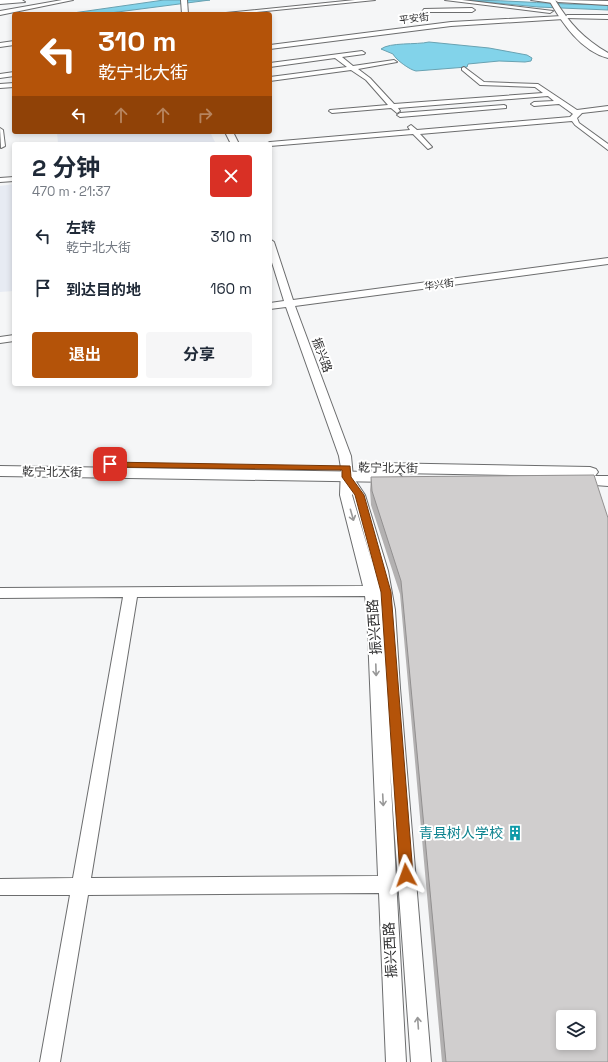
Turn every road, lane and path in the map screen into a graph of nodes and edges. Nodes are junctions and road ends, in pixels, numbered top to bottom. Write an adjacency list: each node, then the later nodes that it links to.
1 (70, 0): 6 (street)
2 (372, 0): 11 (street)
3 (448, 0): 9 (street)
4 (534, 0): 8 (street)
5 (0, 2): 6 (street)
6 (54, 3): 10 (street)
7 (608, 3): 8 (street)
8 (558, 7): 9 (street); 13 (street, 平安街); 15 (street, 平安街); 19 (main road); 22 (main road)
9 (522, 8): 12 (street)
10 (0, 12)
11 (241, 12)
12 (429, 16)
13 (608, 17)
14 (434, 21): 15 (street)
15 (440, 25): 18 (street, 平安街)
16 (12, 43): 17 (street)
17 (0, 45)
18 (272, 47)
19 (608, 52)
20 (362, 53): 21 (street)
21 (336, 56): 23 (street); 24 (street)
22 (608, 56)
23 (345, 63): 26 (street); 26 (street); 28 (street)
24 (280, 64): 25 (street); 28 (street)
25 (272, 65)
26 (353, 68): 31 (street); 33 (street)
27 (464, 69): 39 (street)
28 (289, 70): 29 (street); 33 (street)
29 (272, 73)
30 (12, 74): 32 (street)
31 (362, 75): 34 (street); 42 (street)
32 (0, 76)
33 (297, 76): 35 (street); 36 (street)
34 (348, 77)
35 (272, 79)
36 (307, 83)
37 (12, 84): 38 (street)
38 (0, 86)
39 (549, 94): 40 (street); 42 (street)
40 (561, 102): 41 (street); 47 (street)
41 (522, 105)
42 (393, 106): 45 (street); 46 (street)
43 (515, 106): 46 (street)
44 (608, 108): 47 (street)
45 (332, 111)
46 (400, 115): 49 (street)
47 (574, 116): 49 (street); 51 (street)
48 (0, 130): 52 (street)
49 (415, 132): 50 (street); 53 (street)
50 (272, 144)
51 (606, 145)
52 (1, 146)
53 (428, 147)
54 (12, 179): 55 (street)
55 (0, 180)
56 (272, 248): 58 (street, 振兴路)
57 (608, 261): 58 (street, 华兴街)
58 (290, 303): 59 (street, 华兴街); 64 (street, 振兴路)
59 (272, 306)
60 (12, 338): 61 (street)
61 (0, 340)
62 (0, 462): 64 (main road, 乾宁北大街)
63 (0, 471): 64 (main road, 乾宁北大街)
64 (347, 472): 65 (main road, 乾宁北大街); 66 (main road, 乾宁北大街); 67 (street, 振兴西路, one-way to 67); 75 (street, 振兴西路, one-way to 64)
65 (608, 472)
66 (608, 481)
67 (372, 591): 68 (street); 70 (street, 振兴西路, one-way to 70)
68 (131, 592): 69 (street); 71 (street)
69 (0, 593)
70 (387, 884): 71 (street); 74 (street, 振兴西路)
71 (80, 886): 72 (street); 73 (street)
72 (0, 887)
73 (50, 1062)
74 (396, 1062)
75 (421, 1062)

